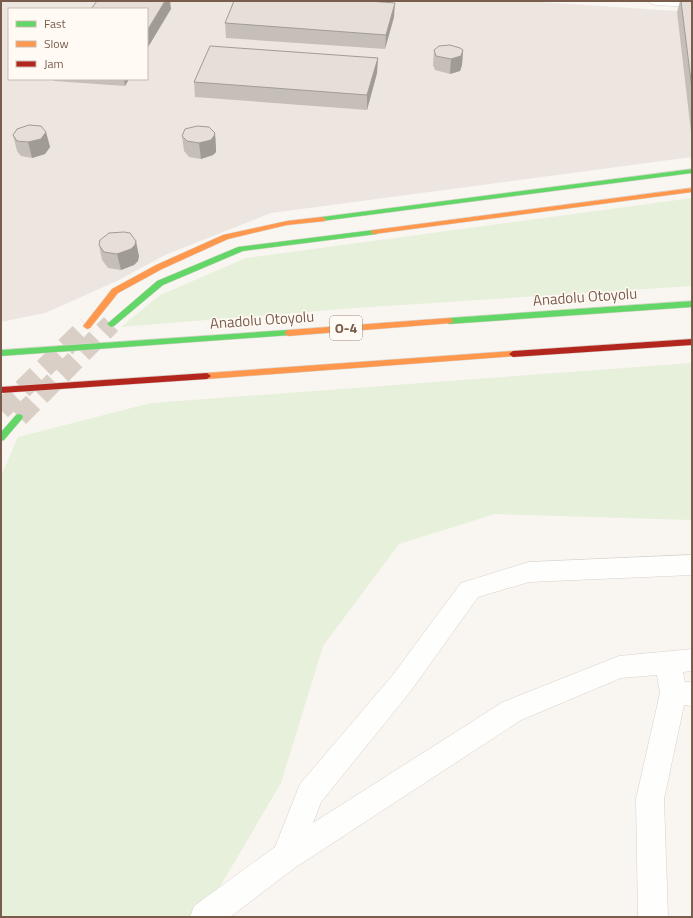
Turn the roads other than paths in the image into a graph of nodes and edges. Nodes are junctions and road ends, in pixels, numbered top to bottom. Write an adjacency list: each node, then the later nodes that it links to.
1 (656, 1): 2 (street)
2 (692, 3)
3 (692, 171): 7 (main road)
4 (692, 190): 6 (main road)
5 (692, 304): 9 (main road, Anadolu Otoyolu / O-4)
6 (111, 324)
7 (87, 326)
8 (692, 342): 10 (main road)
9 (1, 353)
10 (1, 390)
11 (20, 417): 12 (main road)
12 (1, 438)
13 (692, 565): 16 (street)
14 (681, 662): 15 (street); 16 (street)
15 (683, 693): 18 (street)
16 (286, 857): 17 (street)
17 (205, 917)
18 (653, 917)

